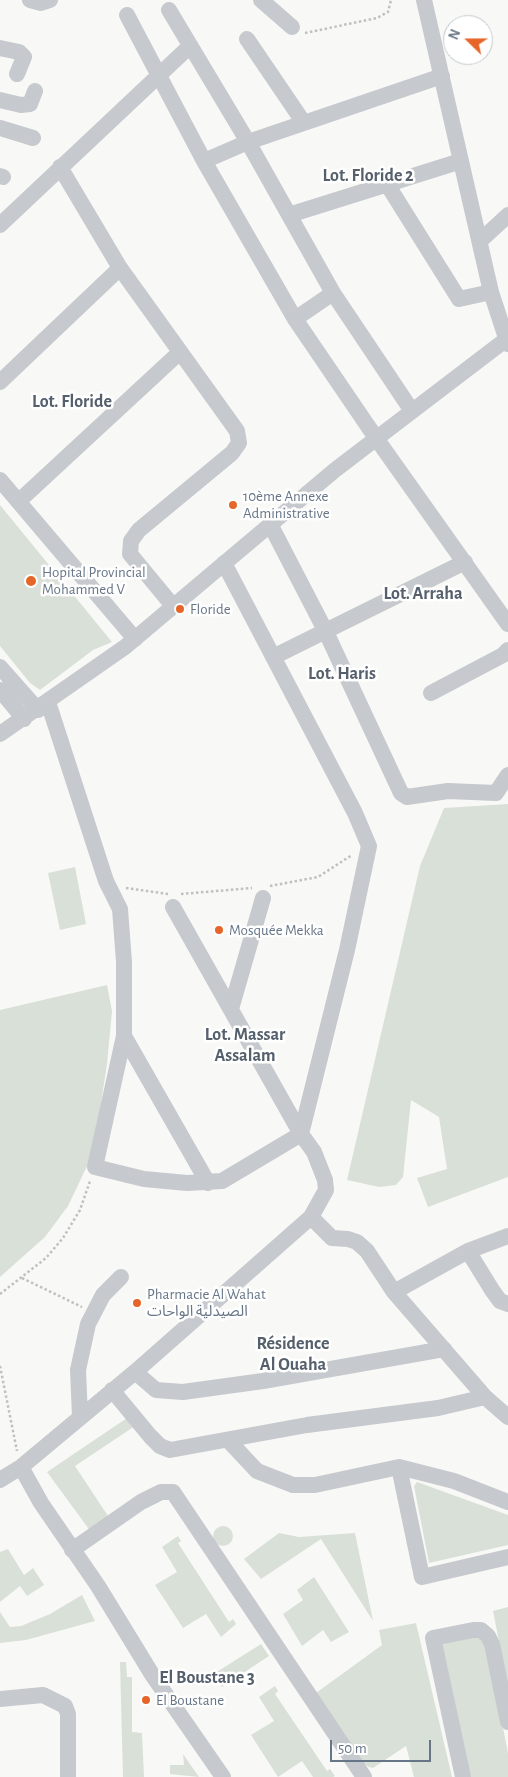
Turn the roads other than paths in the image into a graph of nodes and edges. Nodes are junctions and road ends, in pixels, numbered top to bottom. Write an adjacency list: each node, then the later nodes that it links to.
1 (30, 0): 2 (street)
2 (50, 0)
3 (262, 0): 7 (street)
4 (424, 0): 13 (street)
5 (169, 10): 9 (street)
6 (127, 15): 12 (street)
7 (292, 27)
8 (247, 39): 16 (street)
9 (190, 46): 12 (street); 19 (street)
10 (0, 48): 11 (street)
11 (17, 74)
12 (158, 76): 20 (street); 22 (street)
13 (442, 76): 16 (street); 21 (street)
14 (34, 91): 15 (street)
15 (0, 100)
16 (304, 123): 19 (street)
17 (0, 128): 18 (street)
18 (33, 138)
19 (248, 142): 20 (street); 24 (street)
20 (204, 161): 31 (street)
21 (460, 162): 23 (street); 27 (street)
22 (60, 167): 26 (street); 28 (street)
23 (387, 184): 24 (street); 29 (street)
24 (289, 215): 30 (street)
25 (508, 215): 27 (street)
26 (0, 225)
27 (480, 241): 29 (street)
28 (120, 268): 33 (street); 34 (street)
29 (491, 292): 32 (street)
30 (333, 293): 31 (street); 35 (street)
31 (295, 319): 36 (street)
32 (507, 340): 35 (street)
33 (180, 352): 38 (street); 42 (street)
34 (0, 382)
35 (412, 411): 36 (street)
36 (376, 438): 39 (street); 40 (street)
37 (0, 480): 38 (street)
38 (18, 501): 45 (street)
39 (270, 524): 41 (street); 44 (street)
40 (465, 562): 43 (street); 44 (street)
41 (224, 563): 42 (street); 47 (street)
42 (173, 606): 45 (street)
43 (508, 624)
44 (326, 632): 47 (street); 53 (street)
45 (135, 639): 51 (street)
46 (508, 650): 50 (street)
47 (273, 657): 58 (street)
48 (0, 667): 51 (street)
49 (0, 690): 51 (street)
50 (431, 693)
51 (37, 710): 52 (street); 57 (street)
52 (0, 734)
53 (508, 775)
54 (262, 891): 56 (street)
55 (175, 898): 56 (street)
56 (231, 1009): 58 (street)
57 (124, 1036): 59 (street); 59 (street)
58 (301, 1134): 59 (street); 60 (street)
59 (208, 1183)
60 (311, 1217): 64 (street); 67 (street)
61 (508, 1236): 62 (street)
62 (468, 1251): 64 (street); 65 (street)
63 (121, 1277): 70 (street)
64 (394, 1292): 66 (street)
65 (508, 1304)
66 (444, 1349): 67 (street); 69 (street)
67 (135, 1372): 68 (street)
68 (112, 1390): 70 (street); 72 (street)
69 (485, 1397): 71 (street); 72 (street)
70 (80, 1417): 73 (street)
71 (508, 1417)
72 (228, 1440): 74 (street)
73 (21, 1466): 75 (street); 77 (street)
74 (399, 1467): 76 (street); 78 (street)
75 (0, 1480)
76 (508, 1502)
77 (72, 1550): 82 (street); 83 (street)
78 (508, 1556)
79 (0, 1699): 81 (street)
80 (508, 1722): 84 (street)
81 (68, 1777)
82 (223, 1777)
83 (364, 1777)
84 (463, 1777)

